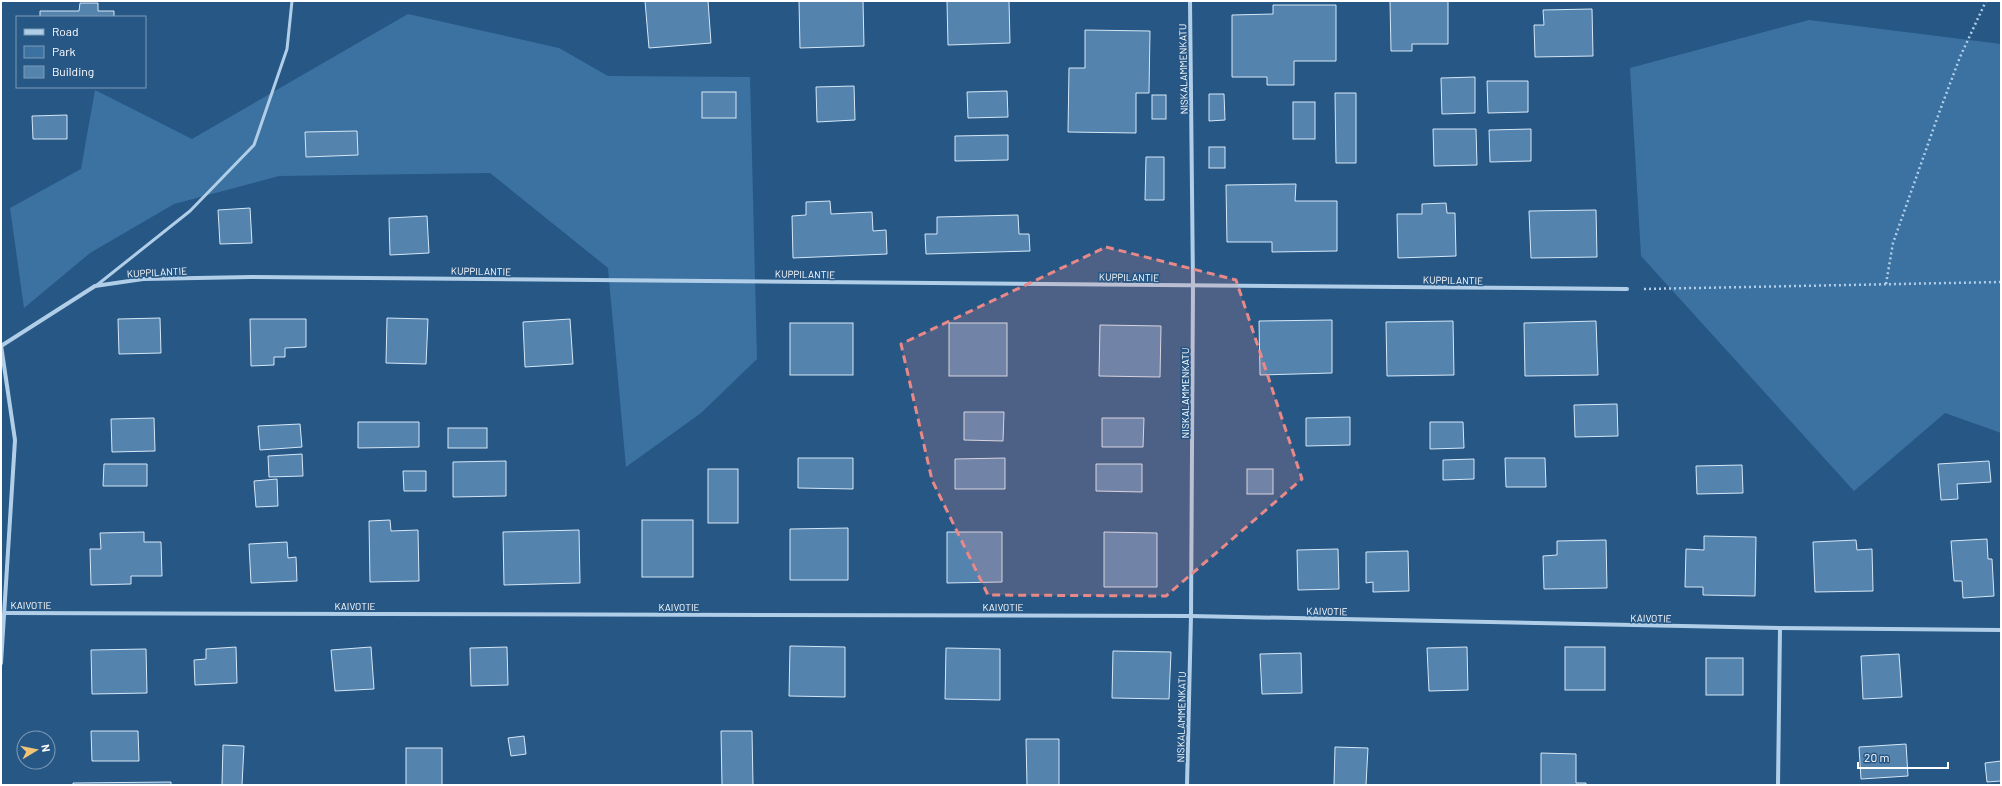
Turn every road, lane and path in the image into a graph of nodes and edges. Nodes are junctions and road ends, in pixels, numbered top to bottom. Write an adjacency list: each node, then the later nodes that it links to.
1 (292, 1): 7 (lane)
2 (1190, 1): 6 (street, NISKALAMMENKATU)
3 (1986, 1): 5 (path)
4 (2001, 282): 5 (path)
5 (1886, 284): 8 (path)
6 (1193, 285): 7 (street, KUPPILANTIE); 8 (street, KUPPILANTIE); 11 (street, NISKALAMMENKATU)
7 (95, 286): 9 (street, KUPPILANTIE)
8 (1627, 289)
9 (1, 345): 10 (street)
10 (5, 613): 11 (street, KAIVOTIE); 14 (street)
11 (1191, 616): 12 (street, KAIVOTIE); 15 (street, NISKALAMMENKATU)
12 (1780, 628): 13 (street, KAIVOTIE); 16 (street)
13 (2001, 630)
14 (1, 664)
15 (1187, 785)
16 (1778, 785)

